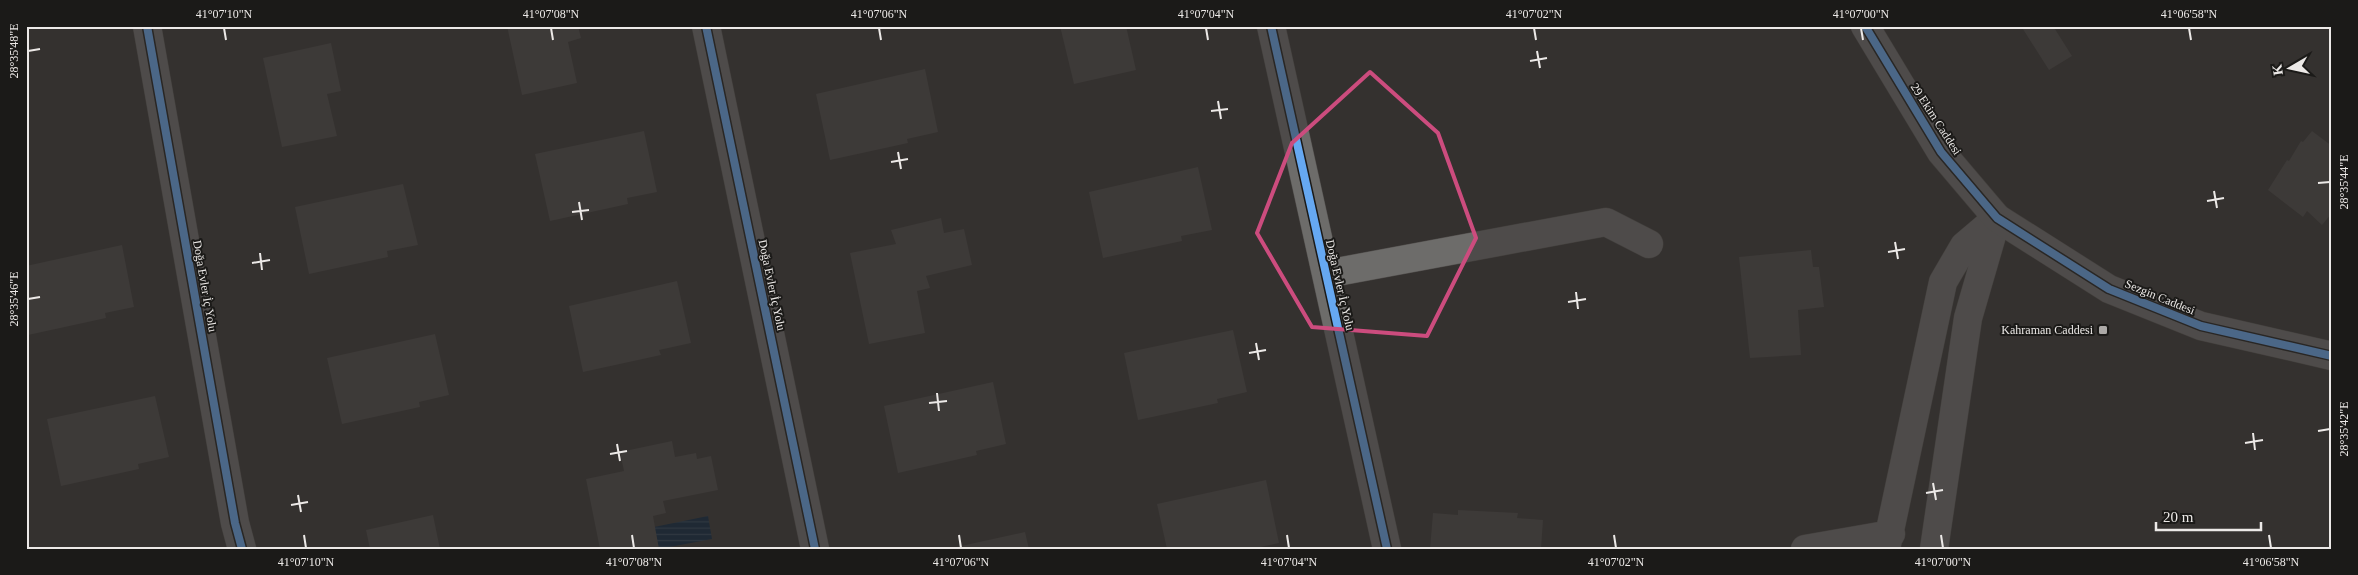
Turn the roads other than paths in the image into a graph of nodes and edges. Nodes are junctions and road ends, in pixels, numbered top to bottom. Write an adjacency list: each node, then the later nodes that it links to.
1 (147, 26): 10 (street, Doğa Evler İç Yolu)
2 (706, 26): 11 (street, Doğa Evler İç Yolu)
3 (1271, 26): 7 (street, Doğa Evler İç Yolu)
4 (1865, 26): 5 (street, 29 Ekim Caddesi)
5 (1996, 218): 8 (street, Sezgin Caddesi); 9 (street); 14 (street)
6 (1649, 244): 7 (street)
7 (1326, 274): 12 (street, Doğa Evler İç Yolu)
8 (2332, 356)
9 (1888, 542): 13 (street)
10 (242, 549)
11 (815, 549)
12 (1388, 549)
13 (1805, 549)
14 (1934, 549)

